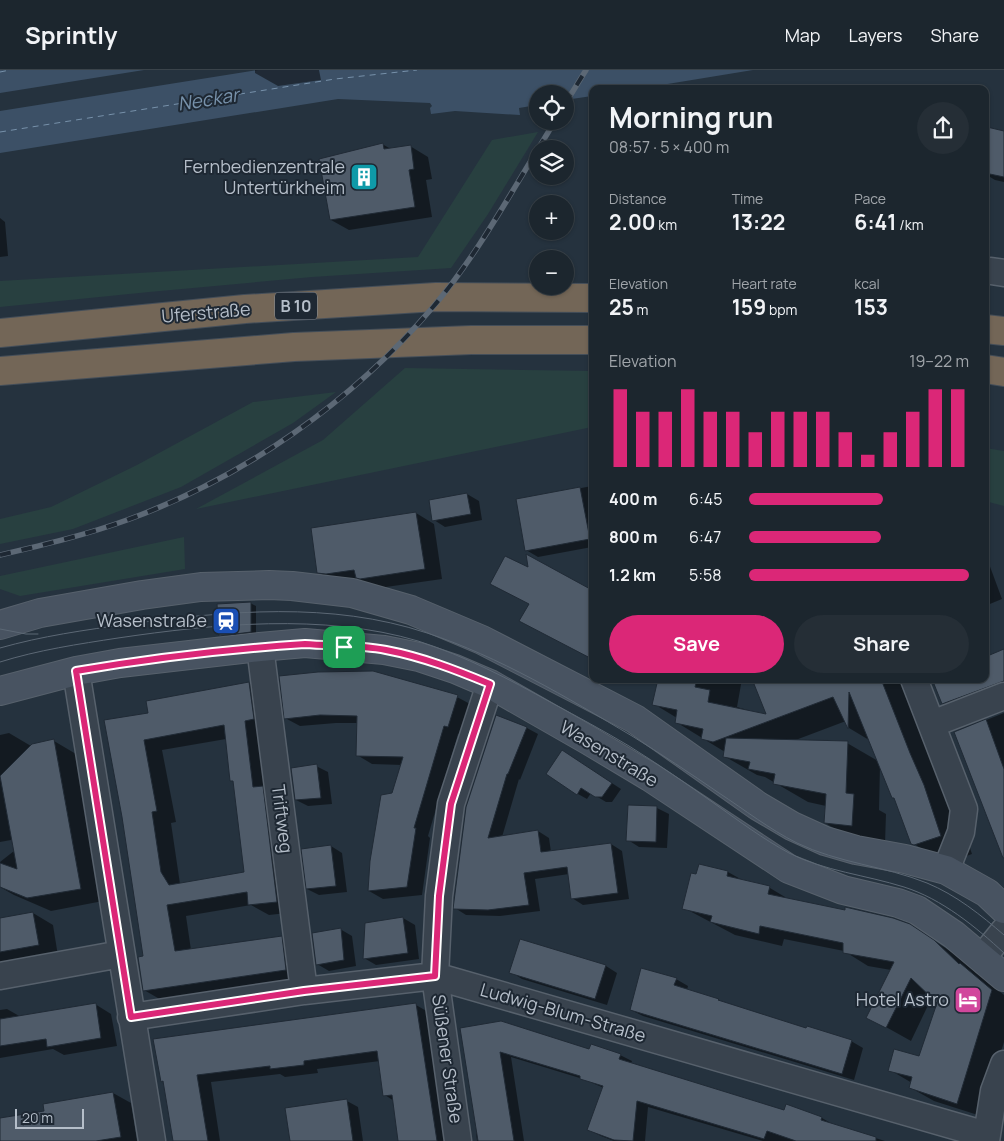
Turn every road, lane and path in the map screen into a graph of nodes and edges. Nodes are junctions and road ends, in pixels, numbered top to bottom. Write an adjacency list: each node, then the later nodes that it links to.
1 (589, 298): 4 (highway, Uferstraße / B 10)
2 (989, 330): 3 (highway)
3 (1004, 332)
4 (0, 333)
5 (589, 340): 7 (highway)
6 (989, 370): 8 (highway)
7 (0, 371)
8 (1004, 372)
9 (0, 607): 10 (street)
10 (40, 613): 11 (street); 19 (street)
11 (0, 625)
12 (260, 646): 13 (street, Wasenstraße); 15 (street, Wasenstraße); 27 (street, Triftweg)
13 (76, 671): 16 (street, Wasenstraße); 22 (street)
14 (916, 683): 18 (street)
15 (490, 684): 23 (street, Wasenstraße); 25 (street, Süßener Straße)
16 (0, 691)
17 (1004, 696): 18 (street)
18 (932, 724): 19 (street)
19 (946, 870): 20 (street)
20 (1004, 908)
21 (1004, 932): 23 (street)
22 (122, 954): 24 (street); 28 (street)
23 (982, 958): 26 (street, Wasenstraße)
24 (0, 976)
25 (435, 976): 27 (street, Ludwig-Blum-Straße); 30 (street, Ludwig-Blum-Straße); 32 (street, Süßener Straße)
26 (1004, 977)
27 (304, 991): 28 (street, Ludwig-Blum-Straße)
28 (131, 1017): 31 (street)
29 (1004, 1064): 30 (street)
30 (986, 1138)
31 (152, 1141)
32 (458, 1141)

